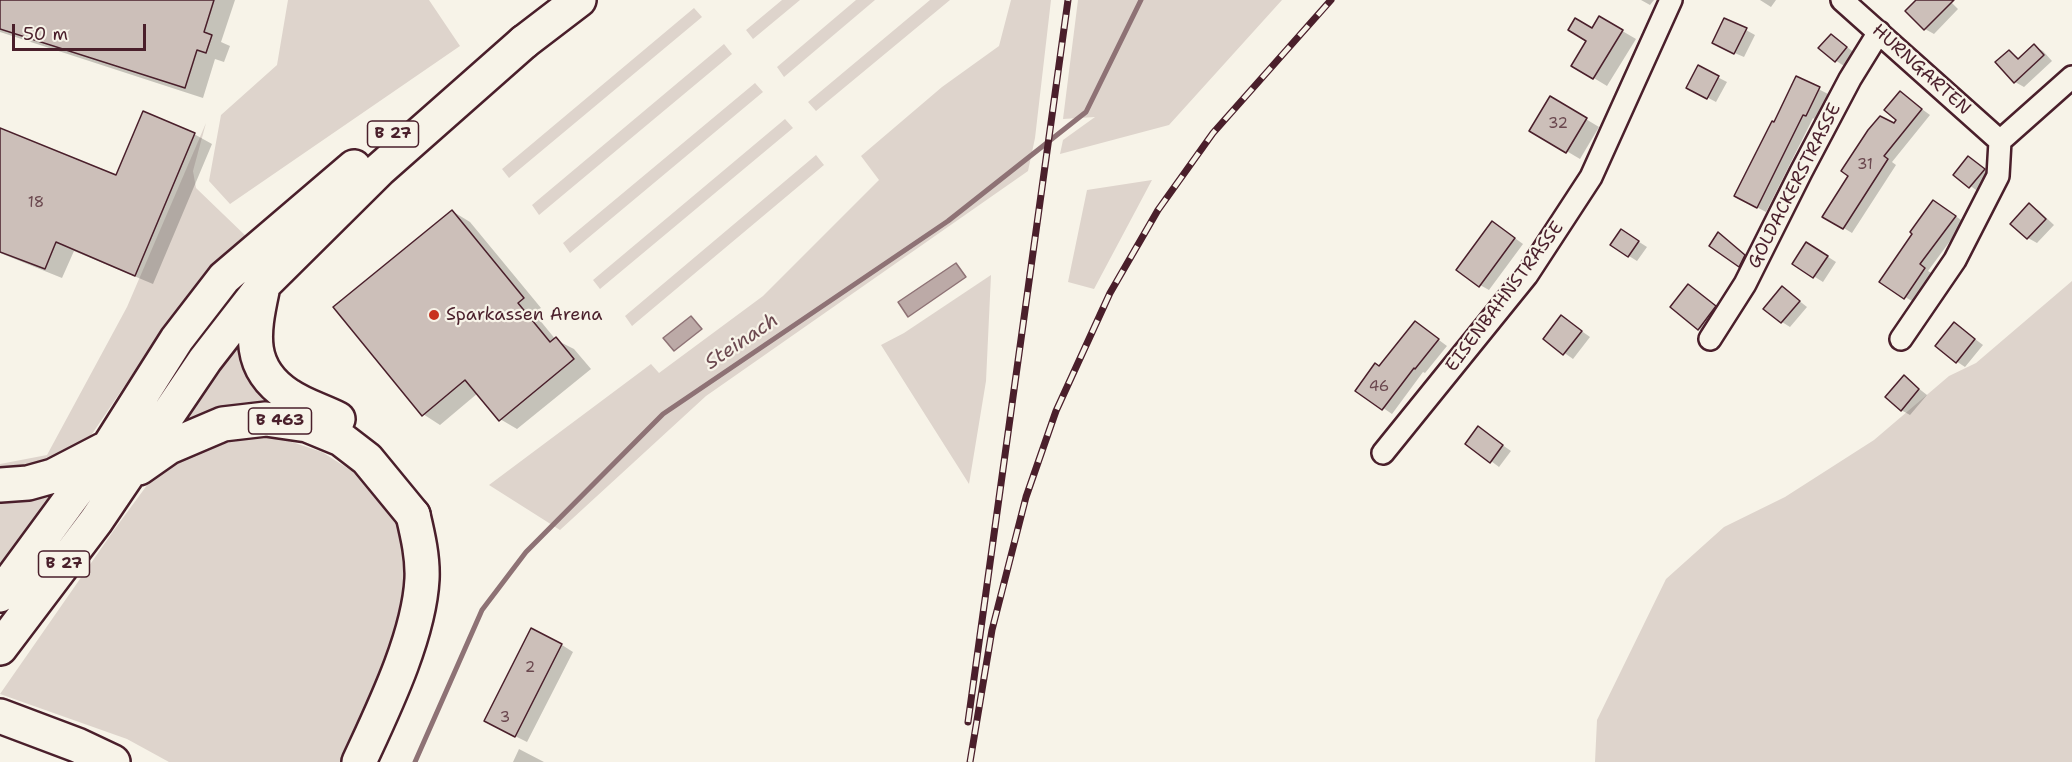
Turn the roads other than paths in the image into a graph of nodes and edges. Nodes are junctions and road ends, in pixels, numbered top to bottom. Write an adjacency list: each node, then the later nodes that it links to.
1 (579, 0): 7 (main road, B 27)
2 (1671, 0): 12 (street, EISENBAHNSTRASSE)
3 (1852, 3): 4 (street, HURNGARTEN)
4 (1879, 32): 6 (street, HURNGARTEN); 9 (street, GOLDACKERSTRASSE)
5 (2072, 77): 6 (street)
6 (2000, 141): 10 (street)
7 (278, 248): 8 (main road, B 27); 11 (main road, B 27)
8 (264, 284): 13 (main road, B 27); 15 (main road)
9 (1710, 339)
10 (1901, 339)
11 (108, 448): 14 (main road); 16 (main road, B 27)
12 (1383, 453)
13 (126, 478): 15 (main road, B 463); 17 (main road, B 27)
14 (0, 485)
15 (413, 515): 20 (main road, B 463)
16 (0, 595)
17 (0, 648)
18 (0, 716): 19 (main road)
19 (113, 762)
20 (359, 762)

